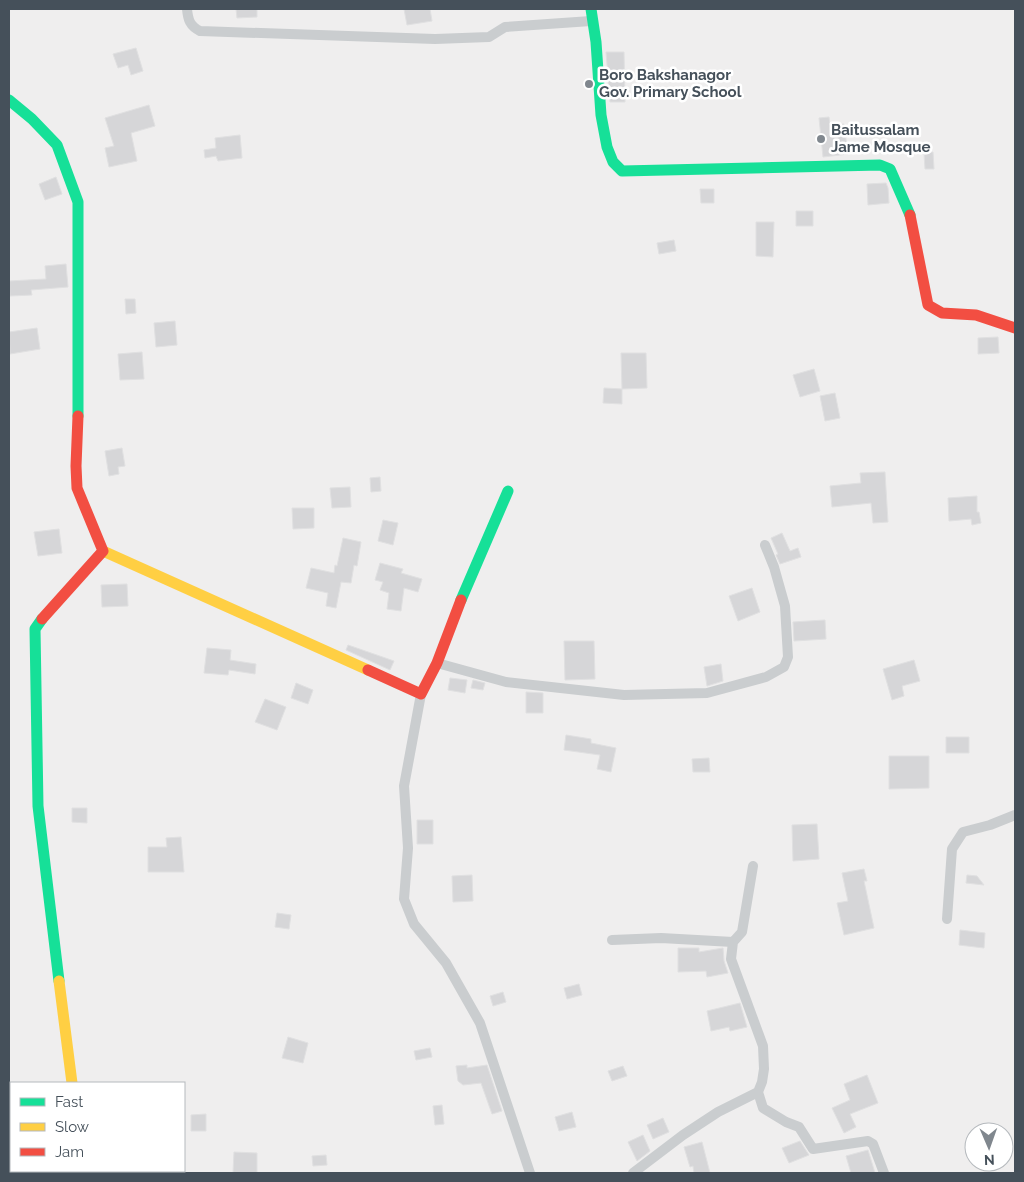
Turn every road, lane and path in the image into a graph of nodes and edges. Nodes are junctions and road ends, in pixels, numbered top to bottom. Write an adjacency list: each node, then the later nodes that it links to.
1 (187, 9): 3 (street)
2 (590, 9): 3 (street)
3 (591, 21): 5 (street)
4 (9, 100): 8 (street)
5 (1015, 328)
6 (508, 491): 9 (street)
7 (765, 545): 9 (street)
8 (103, 551): 10 (street); 16 (street)
9 (437, 663): 10 (street)
10 (421, 694): 18 (street)
11 (1015, 815): 13 (street)
12 (753, 866): 15 (street)
13 (947, 918)
14 (612, 940): 15 (street)
15 (732, 942): 17 (street)
16 (72, 1082)
17 (758, 1092): 19 (street); 20 (street)
18 (530, 1173)
19 (633, 1173)
20 (884, 1173)

